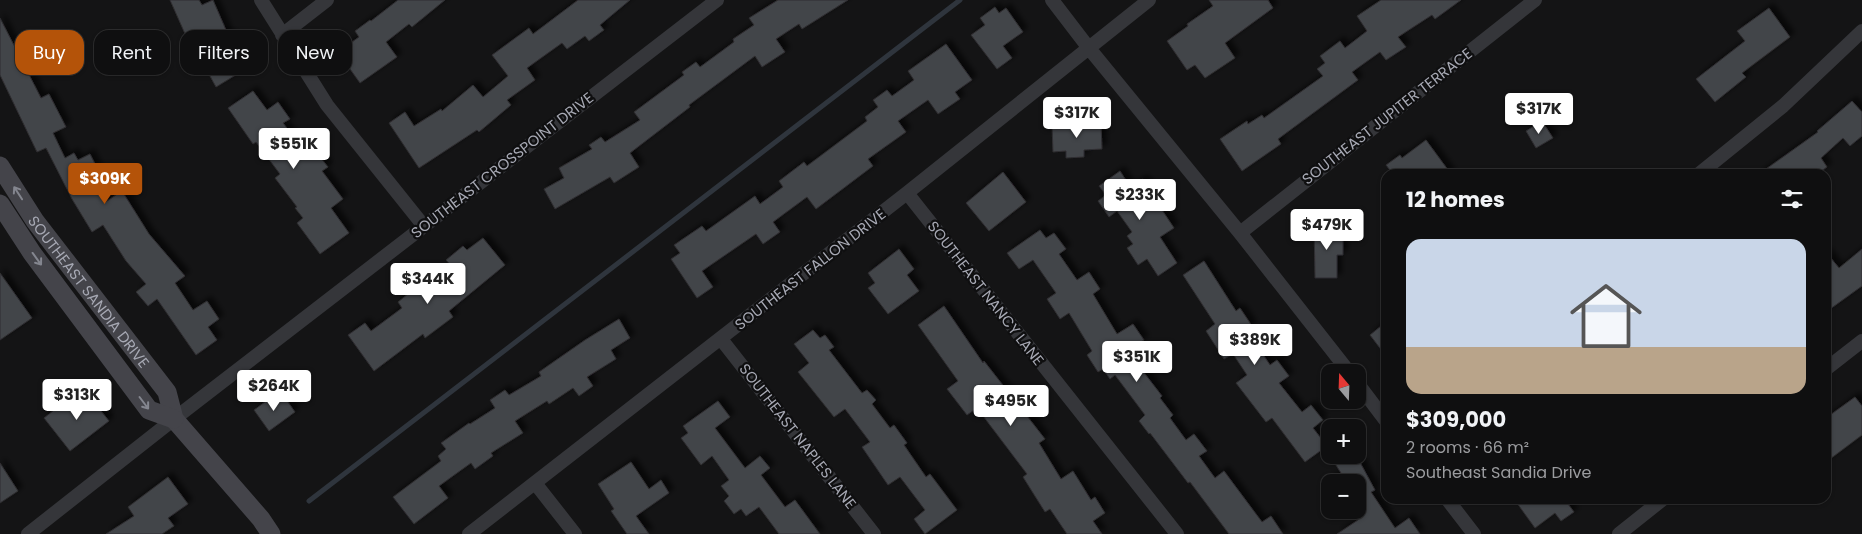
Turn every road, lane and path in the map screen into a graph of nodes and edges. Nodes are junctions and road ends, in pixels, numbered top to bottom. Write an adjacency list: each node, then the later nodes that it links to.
1 (261, 0): 7 (street)
2 (327, 0): 8 (street)
3 (716, 0): 16 (street, SOUTHEAST CROSSPOINT DRIVE)
4 (1052, 0): 10 (street)
5 (1149, 0): 10 (street, SOUTHEAST FALLON DRIVE)
6 (1535, 0): 17 (street, SOUTHEAST JUPITER TERRACE)
7 (279, 30)
8 (288, 30)
9 (1862, 31): 13 (street)
10 (1088, 47): 14 (street, SOUTHEAST FALLON DRIVE); 17 (street)
11 (308, 75): 16 (street)
12 (0, 166): 24 (street, SOUTHEAST SANDIA DRIVE, one-way to 12)
13 (1705, 169)
14 (907, 193): 18 (street, SOUTHEAST FALLON DRIVE); 33 (street, SOUTHEAST NANCY LANE)
15 (0, 204): 24 (street, SOUTHEAST SANDIA DRIVE, one-way to 24)
16 (423, 225): 24 (street, SOUTHEAST CROSSPOINT DRIVE)
17 (1240, 233): 20 (street)
18 (721, 339): 25 (street, SOUTHEAST FALLON DRIVE); 32 (street, SOUTHEAST NAPLES LANE)
19 (1862, 341): 21 (street)
20 (1343, 364)
21 (1831, 365)
22 (1366, 394): 23 (street)
23 (1381, 412)
24 (174, 419): 28 (street, SOUTHEAST CROSSPOINT DRIVE); 29 (street, SOUTHEAST SANDIA DRIVE)
25 (535, 483): 30 (street, SOUTHEAST FALLON DRIVE); 31 (street)
26 (1451, 504): 34 (street)
27 (1657, 504): 35 (street)
28 (28, 534)
29 (272, 534)
30 (470, 534)
31 (575, 534)
32 (874, 534)
33 (1177, 534)
34 (1474, 534)
35 (1619, 534)

